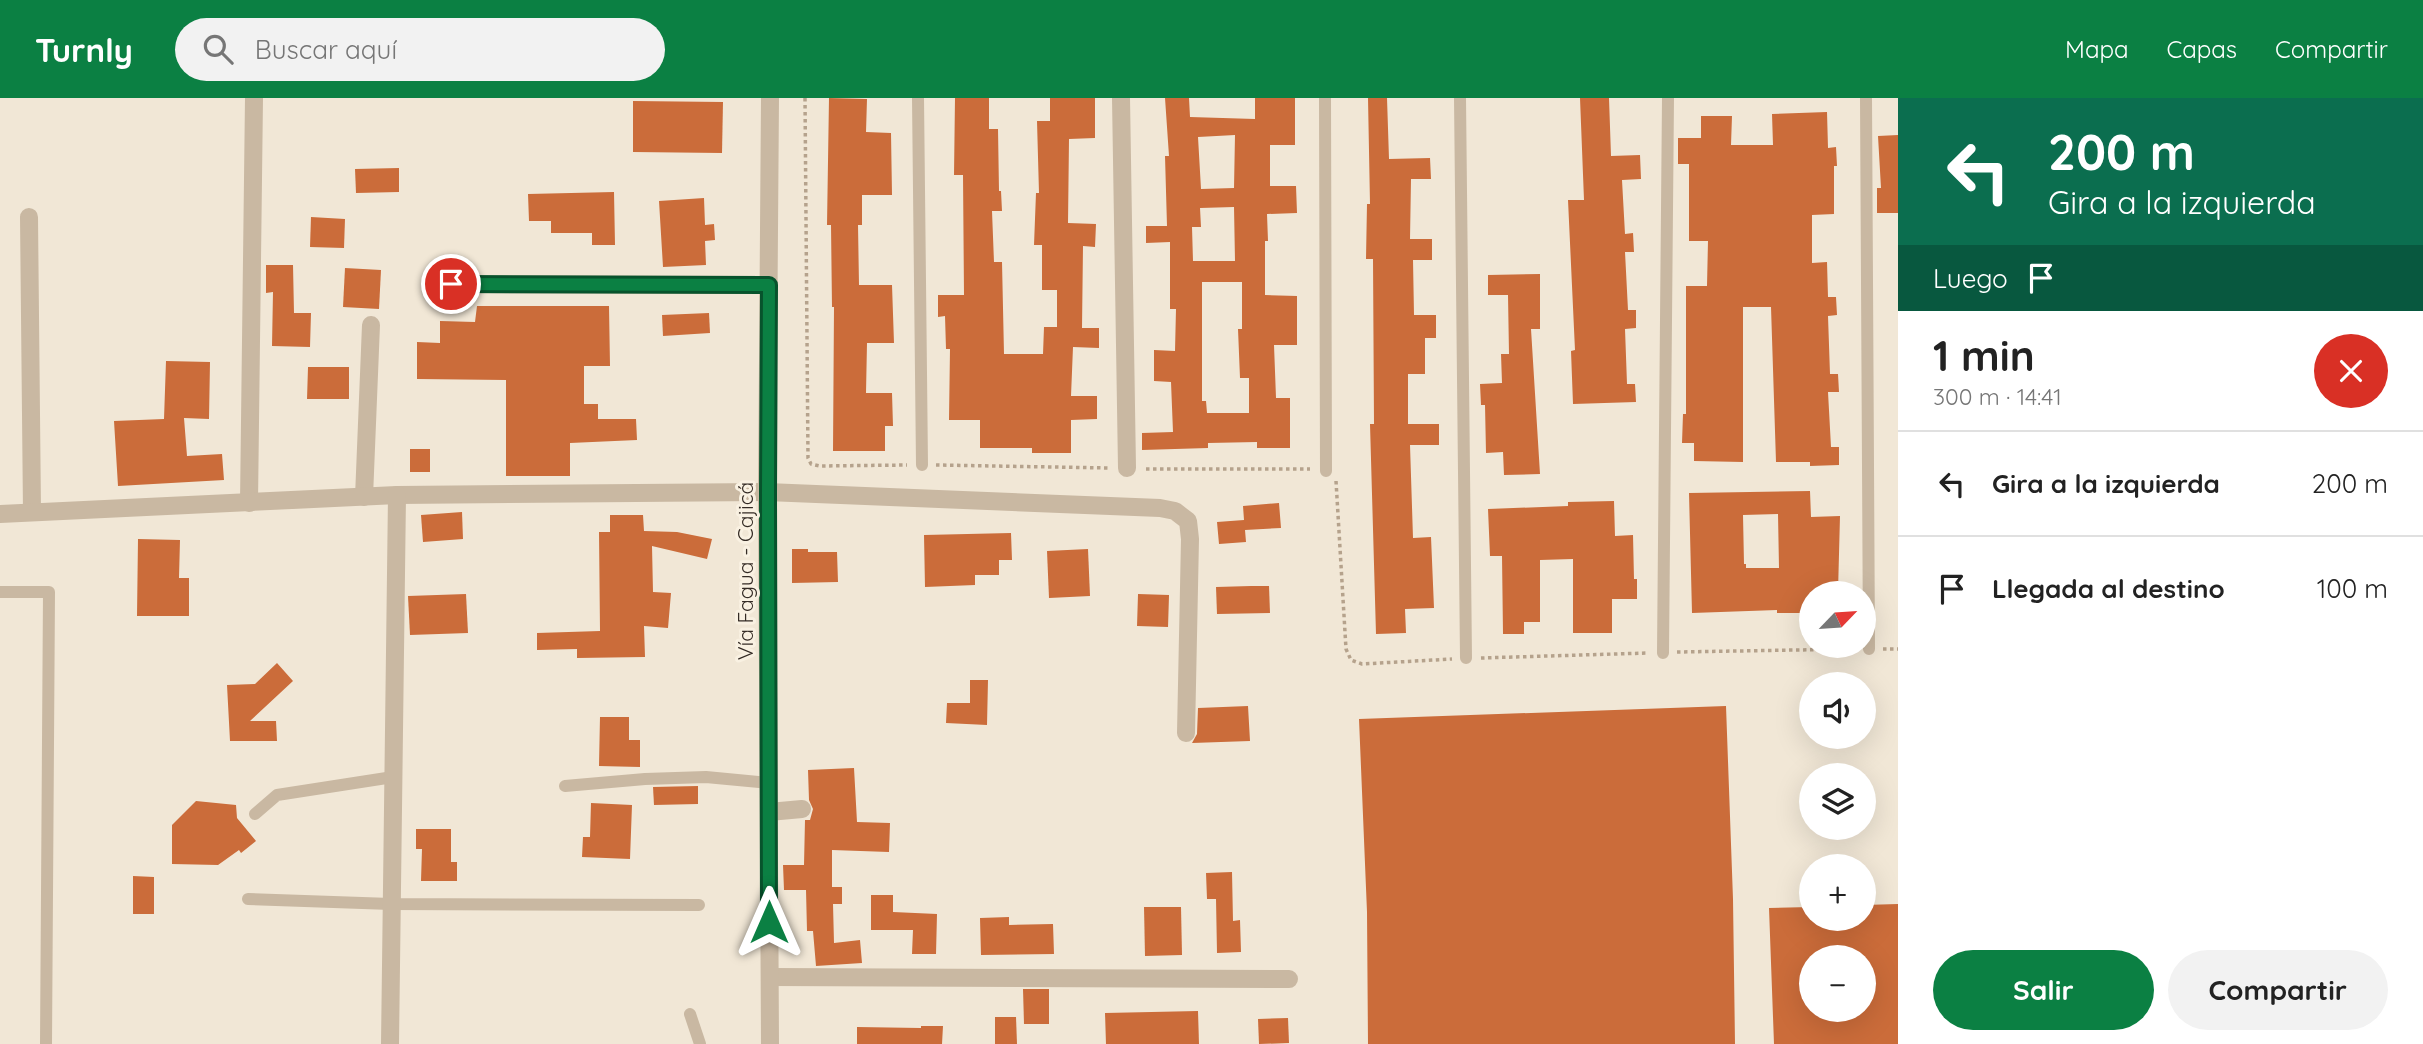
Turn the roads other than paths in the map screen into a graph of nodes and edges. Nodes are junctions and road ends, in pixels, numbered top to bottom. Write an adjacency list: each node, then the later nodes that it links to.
1 (254, 98): 19 (street)
2 (770, 98): 11 (street, Vía Fagua - Cajicá)
3 (918, 98): 13 (lane)
4 (1121, 98): 14 (street)
5 (1325, 98): 15 (lane)
6 (1460, 98): 25 (lane)
7 (1668, 98): 24 (lane)
8 (1866, 98): 22 (lane)
9 (29, 217): 20 (street)
10 (451, 284): 11 (street)
11 (769, 285): 16 (street, Vía Fagua - Cajicá)
12 (371, 326): 18 (street)
13 (922, 465)
14 (1127, 468)
15 (1326, 471)
16 (768, 492): 17 (street); 26 (street); 28 (street, Vía Fagua - Cajicá)
17 (397, 495): 18 (street); 27 (street)
18 (364, 497): 19 (street)
19 (249, 503): 20 (street)
20 (32, 512): 21 (street)
21 (0, 514)
22 (1869, 581)
23 (0, 592): 39 (lane)
24 (1663, 653)
25 (1466, 659)
26 (1186, 733)
27 (393, 777): 32 (lane); 34 (street)
28 (769, 783): 29 (lane); 31 (street, Vía Fagua - Cajicá)
29 (565, 786)
30 (802, 809): 31 (street)
31 (769, 812): 36 (street, Vía Fagua - Cajicá)
32 (254, 814)
33 (248, 899): 34 (lane)
34 (391, 904): 35 (lane); 40 (street)
35 (699, 905)
36 (770, 978): 37 (street); 42 (street, Vía Fagua - Cajicá)
37 (1289, 979)
38 (690, 1014): 41 (lane)
39 (46, 1044)
40 (390, 1044)
41 (700, 1044)
42 (770, 1044)

